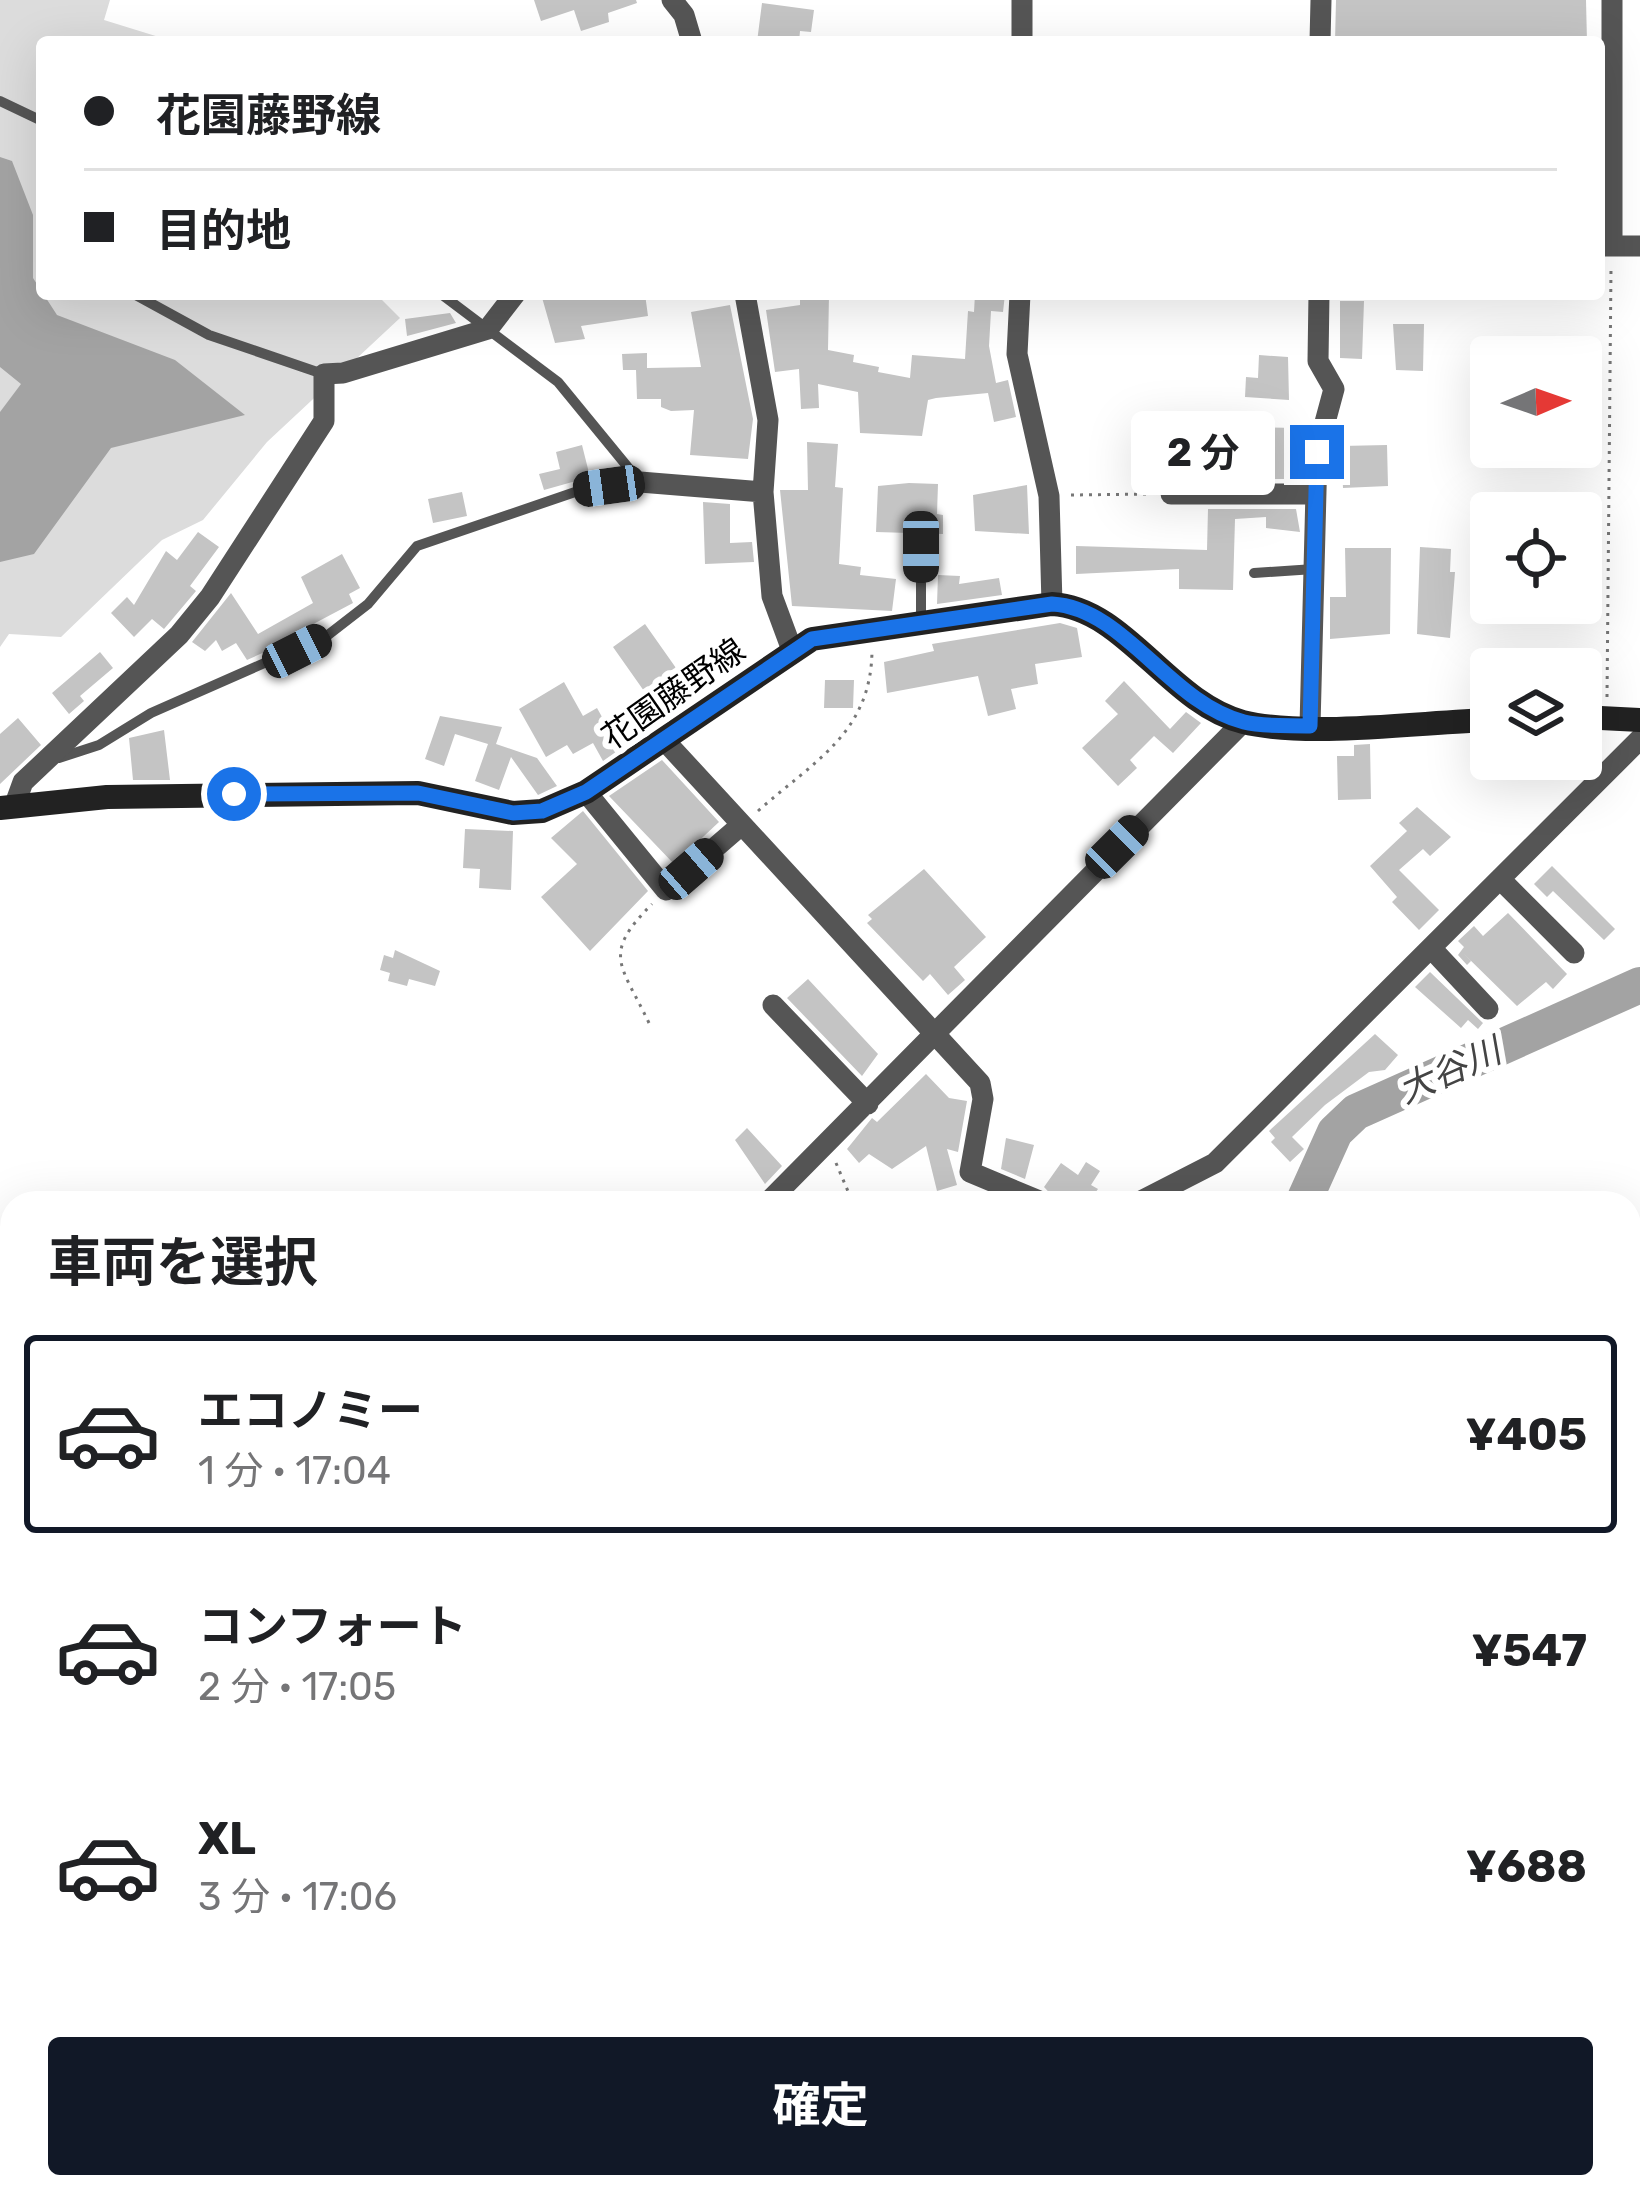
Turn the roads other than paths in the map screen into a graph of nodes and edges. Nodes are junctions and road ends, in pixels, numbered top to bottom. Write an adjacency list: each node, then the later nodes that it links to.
1 (1022, 0): 6 (street)
2 (1321, 0): 7 (street)
3 (1612, 0): 10 (street)
4 (681, 5): 5 (street)
5 (690, 36)
6 (1022, 36)
7 (1320, 36)
8 (0, 101): 9 (lane)
9 (36, 118)
10 (1605, 246): 11 (street)
11 (1640, 246)
12 (145, 300): 19 (lane)
13 (450, 300): 18 (lane)
14 (510, 300): 18 (street)
15 (746, 300): 21 (street)
16 (1020, 300): 27 (street)
17 (1319, 300): 23 (street)
18 (488, 329): 19 (street); 20 (lane)
19 (324, 374): 37 (street)
20 (640, 482): 21 (street); 37 (lane)
21 (763, 492): 29 (street)
22 (1171, 494): 23 (street)
23 (1316, 494): 25 (street)
24 (921, 547): 28 (lane)
25 (1314, 568): 26 (lane); 34 (street)
26 (1253, 573)
27 (1052, 604): 28 (main road, 花園藤野線); 33 (main road)
28 (920, 624): 29 (main road, 花園藤野線)
29 (792, 650): 36 (main road, 花園藤野線)
30 (1602, 716): 31 (main road)
31 (1640, 720)
32 (1470, 721): 34 (main road)
33 (1243, 722): 34 (main road); 46 (street)
34 (1310, 726)
35 (1640, 739): 41 (street)
36 (665, 741): 38 (main road, 花園藤野線); 40 (street)
37 (44, 762): 39 (street)
38 (586, 792): 39 (main road, 花園藤野線); 40 (street)
39 (7, 806)
40 (740, 827): 46 (street)
41 (1500, 879): 42 (street); 43 (street)
42 (1431, 948): 45 (street); 50 (street)
43 (1574, 953)
44 (773, 1006): 47 (street)
45 (1488, 1009)
46 (938, 1032): 47 (street); 49 (street)
47 (868, 1104): 48 (street)
48 (779, 1191)
49 (1015, 1191)
50 (1160, 1191)

